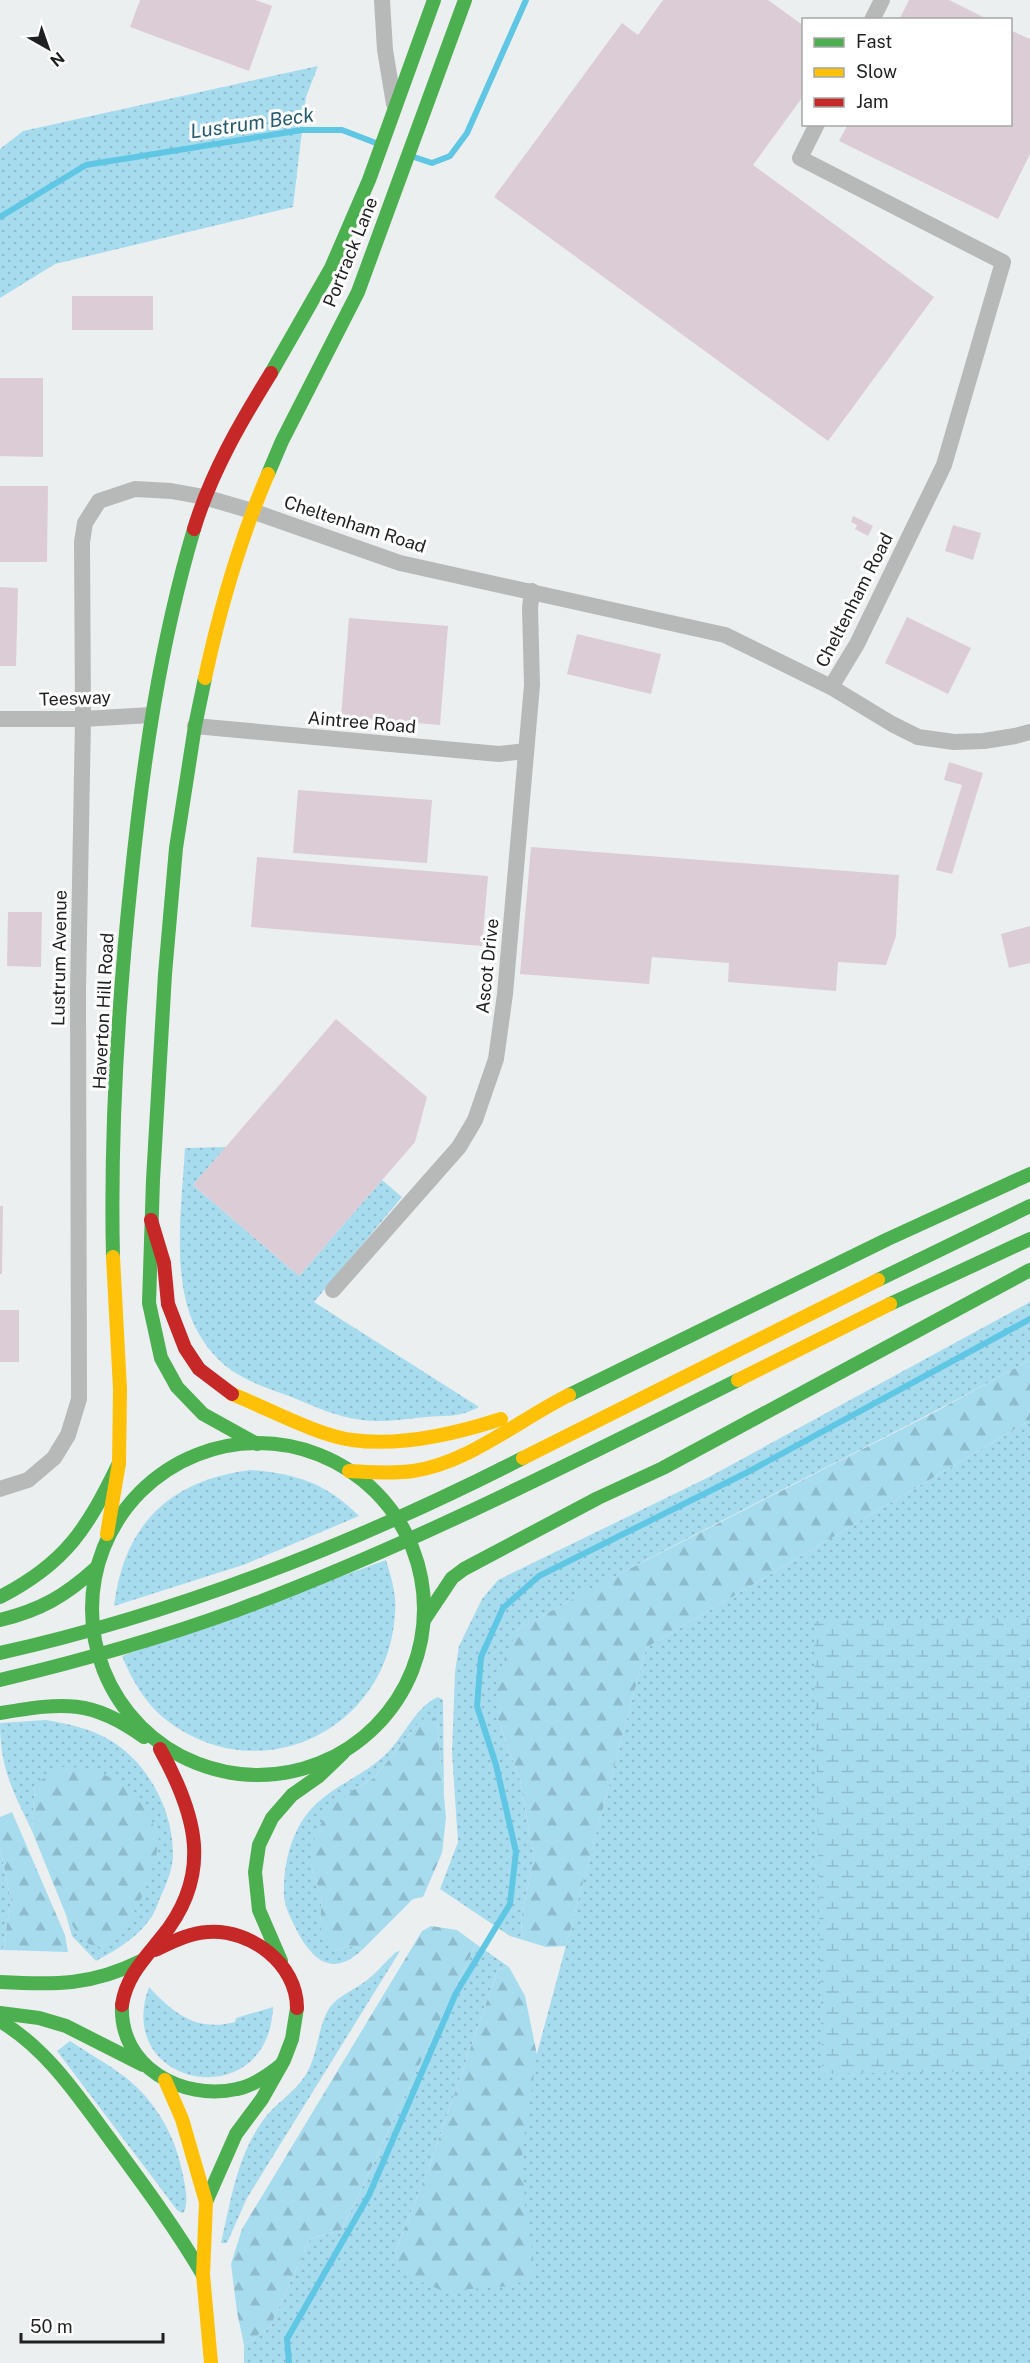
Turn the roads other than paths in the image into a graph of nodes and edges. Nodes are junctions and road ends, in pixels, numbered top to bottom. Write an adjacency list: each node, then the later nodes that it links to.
1 (382, 0): 6 (street, Portrack Lane)
2 (434, 0): 6 (main road, Portrack Lane)
3 (465, 0): 9 (main road, Portrack Lane)
4 (882, 0): 5 (street)
5 (873, 18)
6 (392, 115): 8 (main road, Portrack Lane)
7 (816, 126): 11 (street, Cheltenham Road)
8 (204, 497): 9 (street, Cheltenham Road); 12 (main road, Haverton Hill Road); 14 (street, Lustrum Avenue)
9 (252, 511): 10 (street, Cheltenham Road); 15 (main road)
10 (532, 591): 11 (street, Cheltenham Road); 17 (street, Ascot Drive)
11 (831, 687): 16 (street)
12 (152, 715): 14 (street, Teesway); 26 (main road, Haverton Hill Road)
13 (0, 719): 14 (street, Teesway)
14 (83, 719): 28 (street, Lustrum Avenue)
15 (195, 726): 17 (street, Aintree Road); 20 (main road)
16 (1030, 732)
17 (526, 751): 23 (street, Ascot Drive)
18 (1030, 1174): 24 (main road)
19 (1030, 1206): 34 (main road, bridge)
20 (151, 1220): 24 (main road); 25 (main road)
21 (1030, 1239): 35 (main road, bridge)
22 (1030, 1270): 33 (main road)
23 (333, 1290)
24 (561, 1399): 27 (main road)
25 (258, 1444): 27 (main road); 29 (main road)
26 (120, 1463): 29 (main road, Haverton Hill Road); 31 (main road)
27 (349, 1471): 33 (main road)
28 (0, 1489)
29 (107, 1534): 30 (main road)
30 (96, 1568): 32 (main road); 37 (main road)
31 (0, 1597)
32 (0, 1620)
33 (424, 1620): 38 (main road)
34 (0, 1653)
35 (0, 1680)
36 (0, 1713): 37 (main road)
37 (144, 1737): 39 (main road)
38 (355, 1743): 39 (main road); 42 (main road)
39 (160, 1749): 40 (main road)
40 (152, 1951): 41 (main road); 42 (main road)
41 (141, 1961): 43 (main road); 46 (main road)
42 (281, 1961): 47 (main road)
43 (0, 1982)
44 (0, 2013): 46 (main road)
45 (0, 2021): 50 (main road)
46 (143, 2065): 48 (main road)
47 (281, 2065): 48 (main road); 49 (main road)
48 (165, 2080): 49 (main road)
49 (206, 2202): 50 (main road)
50 (203, 2275): 51 (main road)
51 (211, 2363)

